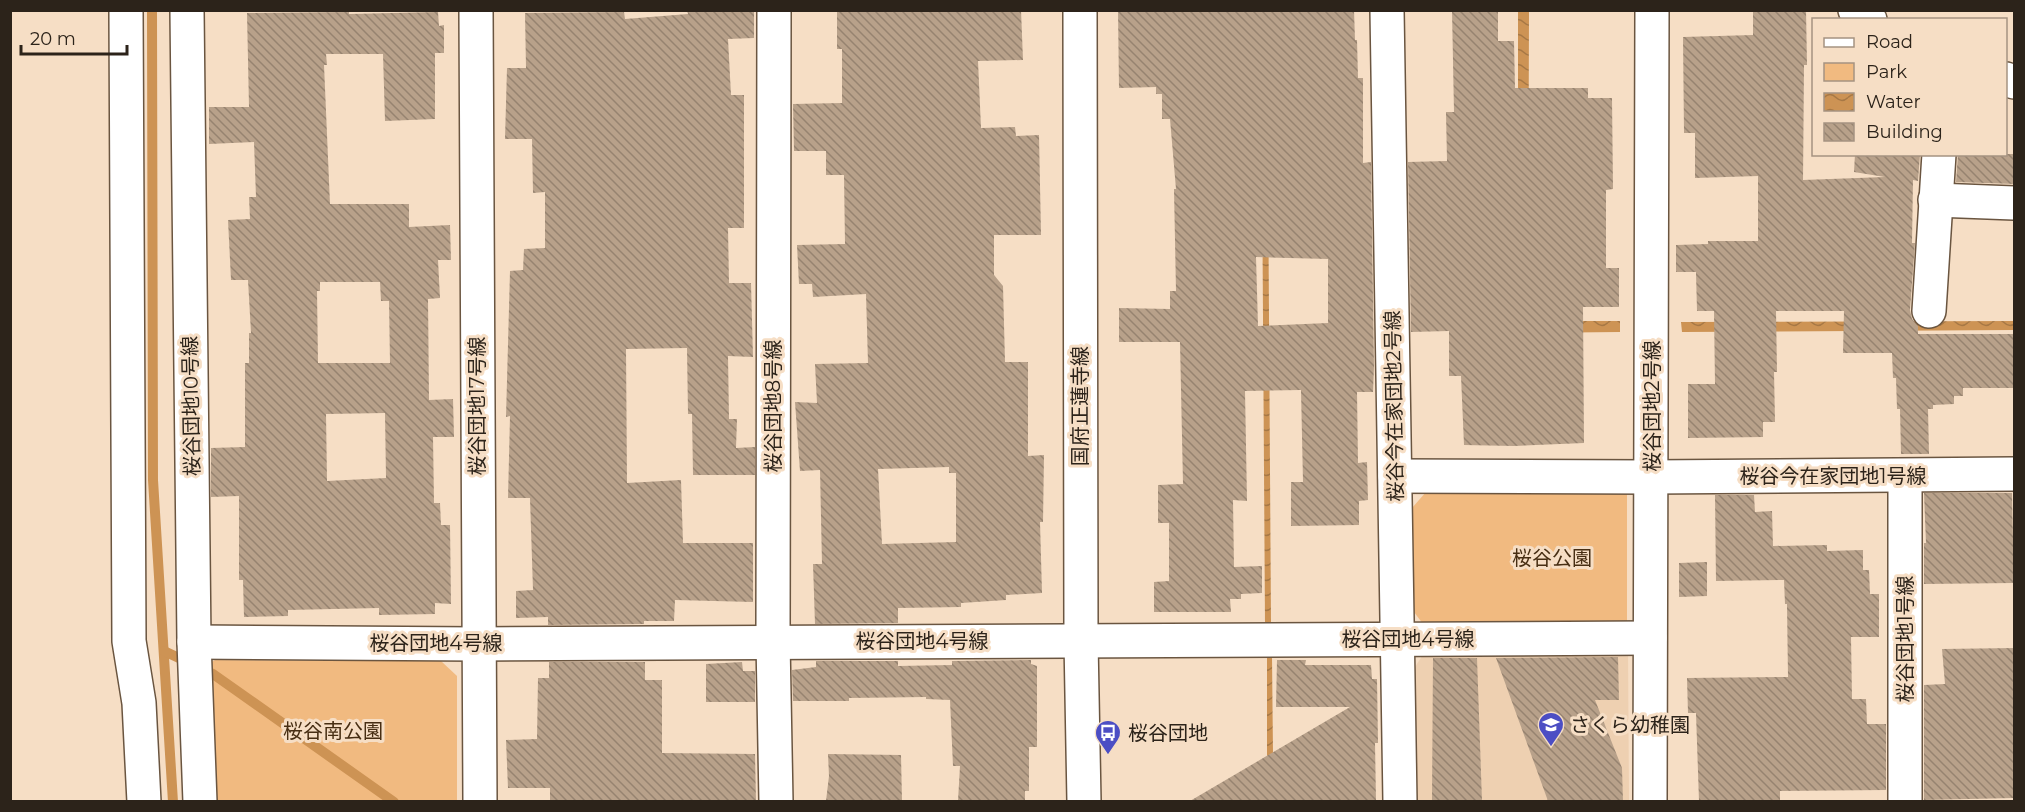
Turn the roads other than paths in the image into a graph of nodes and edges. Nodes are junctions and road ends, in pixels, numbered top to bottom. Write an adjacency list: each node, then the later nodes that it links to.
1 (126, 10): 22 (street)
2 (187, 10): 20 (street, 桜谷団地10号線)
3 (476, 10): 21 (street, 桜谷団地17号線)
4 (774, 10): 18 (street, 桜谷団地8号線)
5 (1080, 10): 19 (street, 国府正蓮寺線)
6 (1387, 10): 13 (street, 桜谷今在家団地2号線)
7 (1652, 10): 15 (street, 桜谷団地2号線)
8 (1939, 156): 9 (street)
9 (1935, 200): 10 (street); 11 (street)
10 (2014, 203)
11 (1929, 311)
12 (2014, 474): 14 (street, 桜谷今在家団地1号線)
13 (1395, 476): 15 (street, 桜谷今在家団地1号線); 17 (street, 桜谷今在家団地2号線)
14 (1905, 476): 15 (street, 桜谷今在家団地1号線); 29 (street, 桜谷団地1号線)
15 (1652, 477): 16 (street, 桜谷団地2号線)
16 (1650, 638): 17 (street, 桜谷団地4号線); 28 (street, 桜谷団地2号線)
17 (1397, 640): 19 (street, 桜谷団地4号線); 27 (street, 桜谷今在家団地2号線)
18 (773, 641): 19 (street, 桜谷団地4号線); 21 (street, 桜谷団地4号線); 25 (street, 桜谷団地8号線)
19 (1081, 641): 26 (street, 国府正蓮寺線)
20 (194, 642): 21 (street, 桜谷団地4号線); 23 (street, 桜谷団地10号線)
21 (478, 644): 24 (street, 桜谷団地17号線)
22 (144, 801)
23 (200, 801)
24 (480, 801)
25 (776, 801)
26 (1084, 801)
27 (1400, 801)
28 (1650, 801)
29 (1905, 801)

